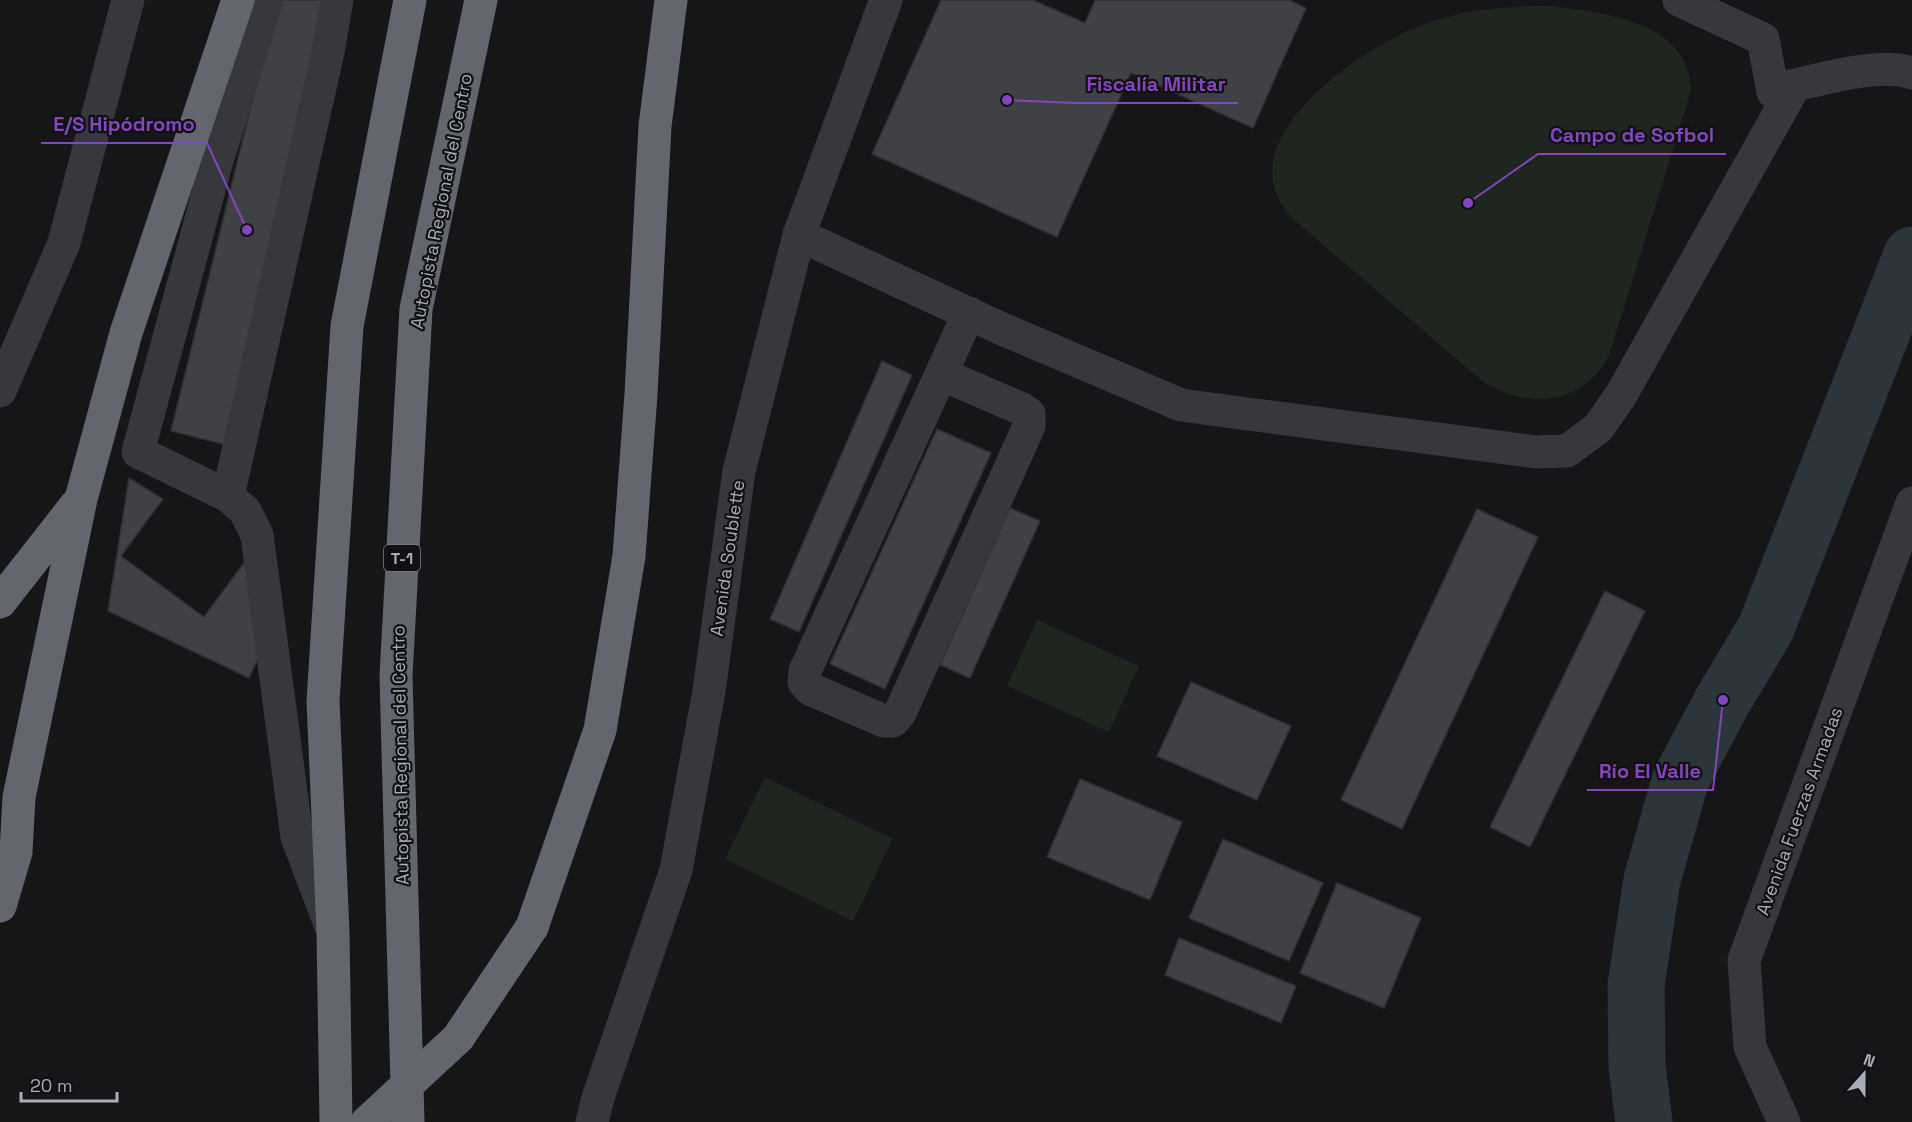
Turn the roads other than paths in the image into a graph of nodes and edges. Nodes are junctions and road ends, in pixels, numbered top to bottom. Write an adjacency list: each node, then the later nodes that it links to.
1 (128, 0): 15 (street)
2 (238, 0): 17 (highway)
3 (267, 0): 16 (street)
4 (337, 0): 16 (street)
5 (410, 0): 23 (highway)
6 (481, 0): 26 (highway, Autopista Regional del Centro / T-1)
7 (671, 0): 25 (highway, bridge)
8 (886, 0): 12 (street, Avenida Soublette)
9 (1679, 0): 11 (street)
10 (1912, 73): 11 (street)
11 (1795, 85): 13 (street)
12 (799, 235): 13 (street); 27 (street, Avenida Soublette)
13 (969, 313): 14 (street)
14 (941, 374): 14 (street)
15 (0, 391)
16 (228, 496): 23 (street)
17 (81, 499): 19 (highway); 20 (highway)
18 (1912, 503): 28 (street, Avenida Fuerzas Armadas)
19 (0, 602)
20 (20, 797): 21 (highway); 22 (highway)
21 (0, 826)
22 (0, 906)
23 (333, 932): 24 (highway)
24 (336, 1122)
25 (367, 1122)
26 (408, 1122)
27 (592, 1122)
28 (1784, 1122)

